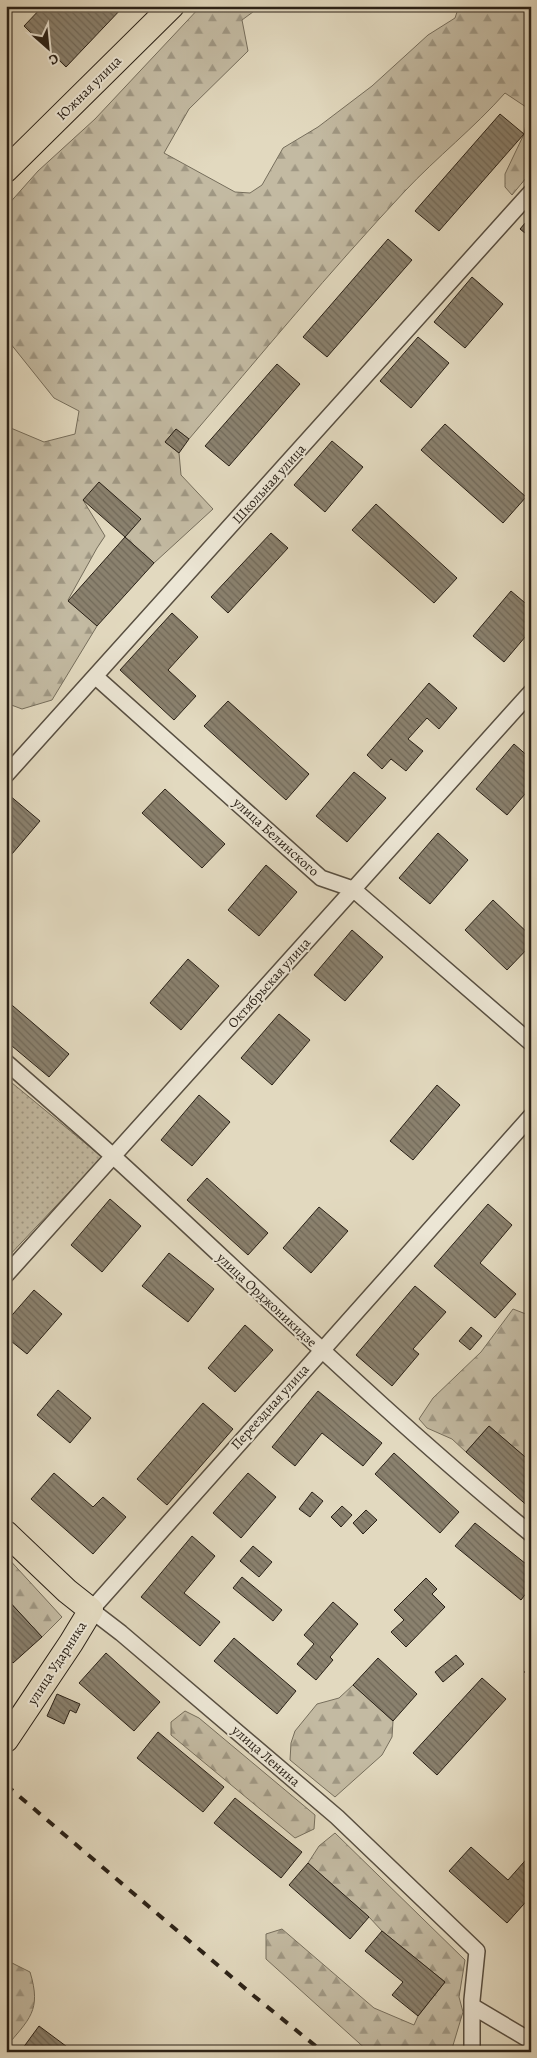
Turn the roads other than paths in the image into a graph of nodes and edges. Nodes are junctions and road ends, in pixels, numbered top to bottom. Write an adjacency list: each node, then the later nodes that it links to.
1 (172, 6): 2 (main road, Южная улица)
2 (6, 170)
3 (531, 192): 4 (street, Школьная улица)
4 (96, 677): 6 (street, Школьная улица); 7 (street, улица Белинского)
5 (531, 692): 7 (street, Октябрьская улица)
6 (6, 775)
7 (353, 889): 8 (street, улица Белинского); 11 (street, Октябрьская улица)
8 (531, 1043)
9 (6, 1062): 11 (street, улица Орджоникидзе)
10 (531, 1116): 13 (street, Переездная улица)
11 (113, 1156): 12 (street, Октябрьская улица); 13 (street, улица Орджоникидзе)
12 (6, 1275)
13 (321, 1350): 15 (street, улица Орджоникидзе); 16 (street, Переездная улица)
14 (6, 1533): 16 (main road, улица Ленина)
15 (531, 1534)
16 (90, 1610): 17 (main road, улица Ударника); 18 (street, улица Ленина)
17 (6, 1740)
18 (472, 2006): 19 (street); 20 (street, улица Ленина)
19 (531, 2040)
20 (472, 2052)

